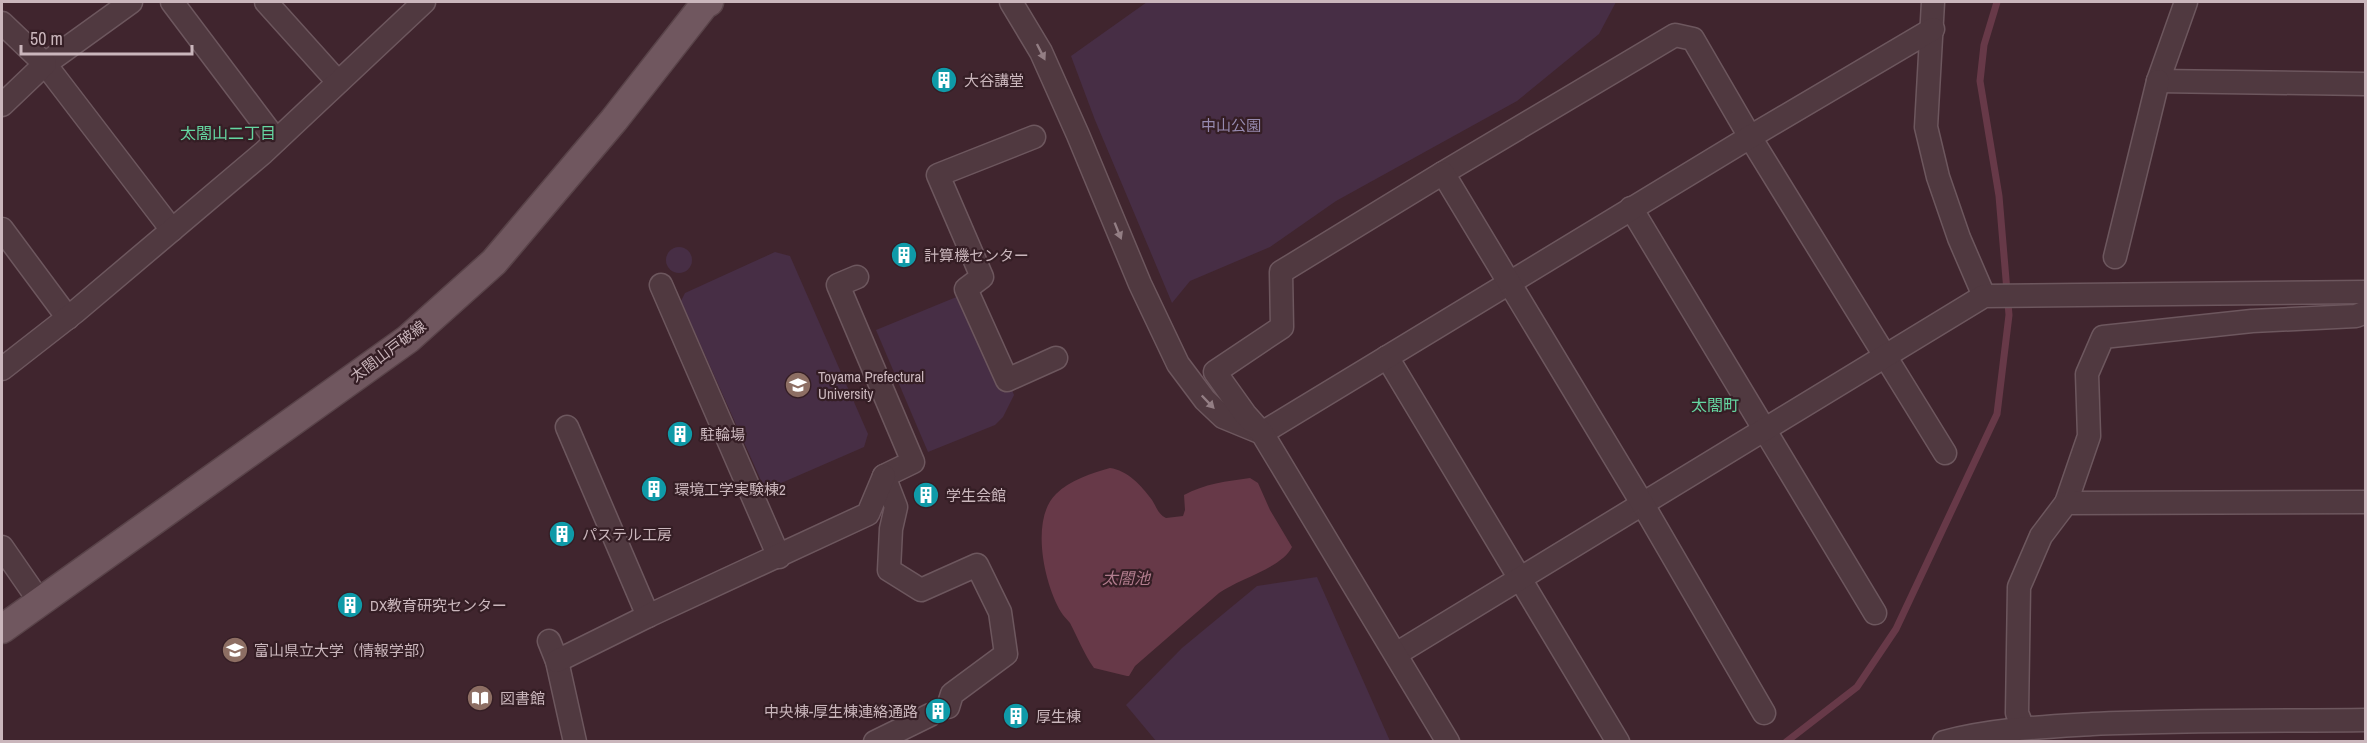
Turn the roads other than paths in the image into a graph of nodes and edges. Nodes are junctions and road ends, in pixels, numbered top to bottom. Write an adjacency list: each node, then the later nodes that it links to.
1 (131, 2): 11 (street)
2 (172, 2): 18 (street)
3 (266, 2): 13 (street)
4 (424, 2): 13 (street)
5 (705, 2): 46 (main road, 太閤山戸破線)
6 (1011, 2): 37 (street, one-way to 37)
7 (1933, 2): 10 (street)
8 (2186, 2): 12 (street)
9 (2, 23): 11 (street)
10 (1933, 29): 17 (street); 28 (street)
11 (45, 64): 15 (street); 22 (street)
12 (2158, 81): 14 (street); 23 (street)
13 (338, 82): 18 (street)
14 (2366, 84)
15 (2, 105)
16 (1034, 137): 33 (street)
17 (1750, 137): 19 (street); 20 (street); 31 (street)
18 (276, 140): 22 (street)
19 (1443, 173): 25 (street); 37 (street)
20 (1631, 208): 25 (street); 36 (street)
21 (2, 229): 30 (street)
22 (172, 230): 30 (street)
23 (2115, 257)
24 (857, 277): 39 (street)
25 (1508, 283): 32 (street); 41 (street)
26 (661, 285): 44 (street)
27 (2366, 292): 28 (street)
28 (2000, 296): 31 (street)
29 (2366, 312): 42 (street)
30 (68, 318): 34 (street)
31 (1884, 356): 36 (street); 38 (street)
32 (1387, 357): 37 (street); 45 (street)
33 (1056, 358)
34 (2, 369)
35 (567, 427): 48 (street)
36 (1763, 430): 41 (street); 47 (street)
37 (1262, 432): 50 (street)
38 (1945, 453)
39 (884, 476): 44 (street); 55 (street)
40 (2366, 502): 42 (street)
41 (1642, 503): 45 (street); 51 (street)
42 (2066, 503): 53 (street)
43 (2, 547): 46 (street)
44 (779, 556): 48 (street)
45 (1521, 578): 50 (street); 57 (street)
46 (40, 602): 49 (main road, 太閤山戸破線)
47 (1875, 613)
48 (648, 616): 54 (street)
49 (2, 628)
50 (1396, 654): 56 (street)
51 (1764, 713)
52 (2366, 720): 53 (street)
53 (2023, 728): 58 (street)
54 (574, 741)
55 (875, 741)
56 (1448, 741)
57 (1618, 741)
58 (1944, 741)

